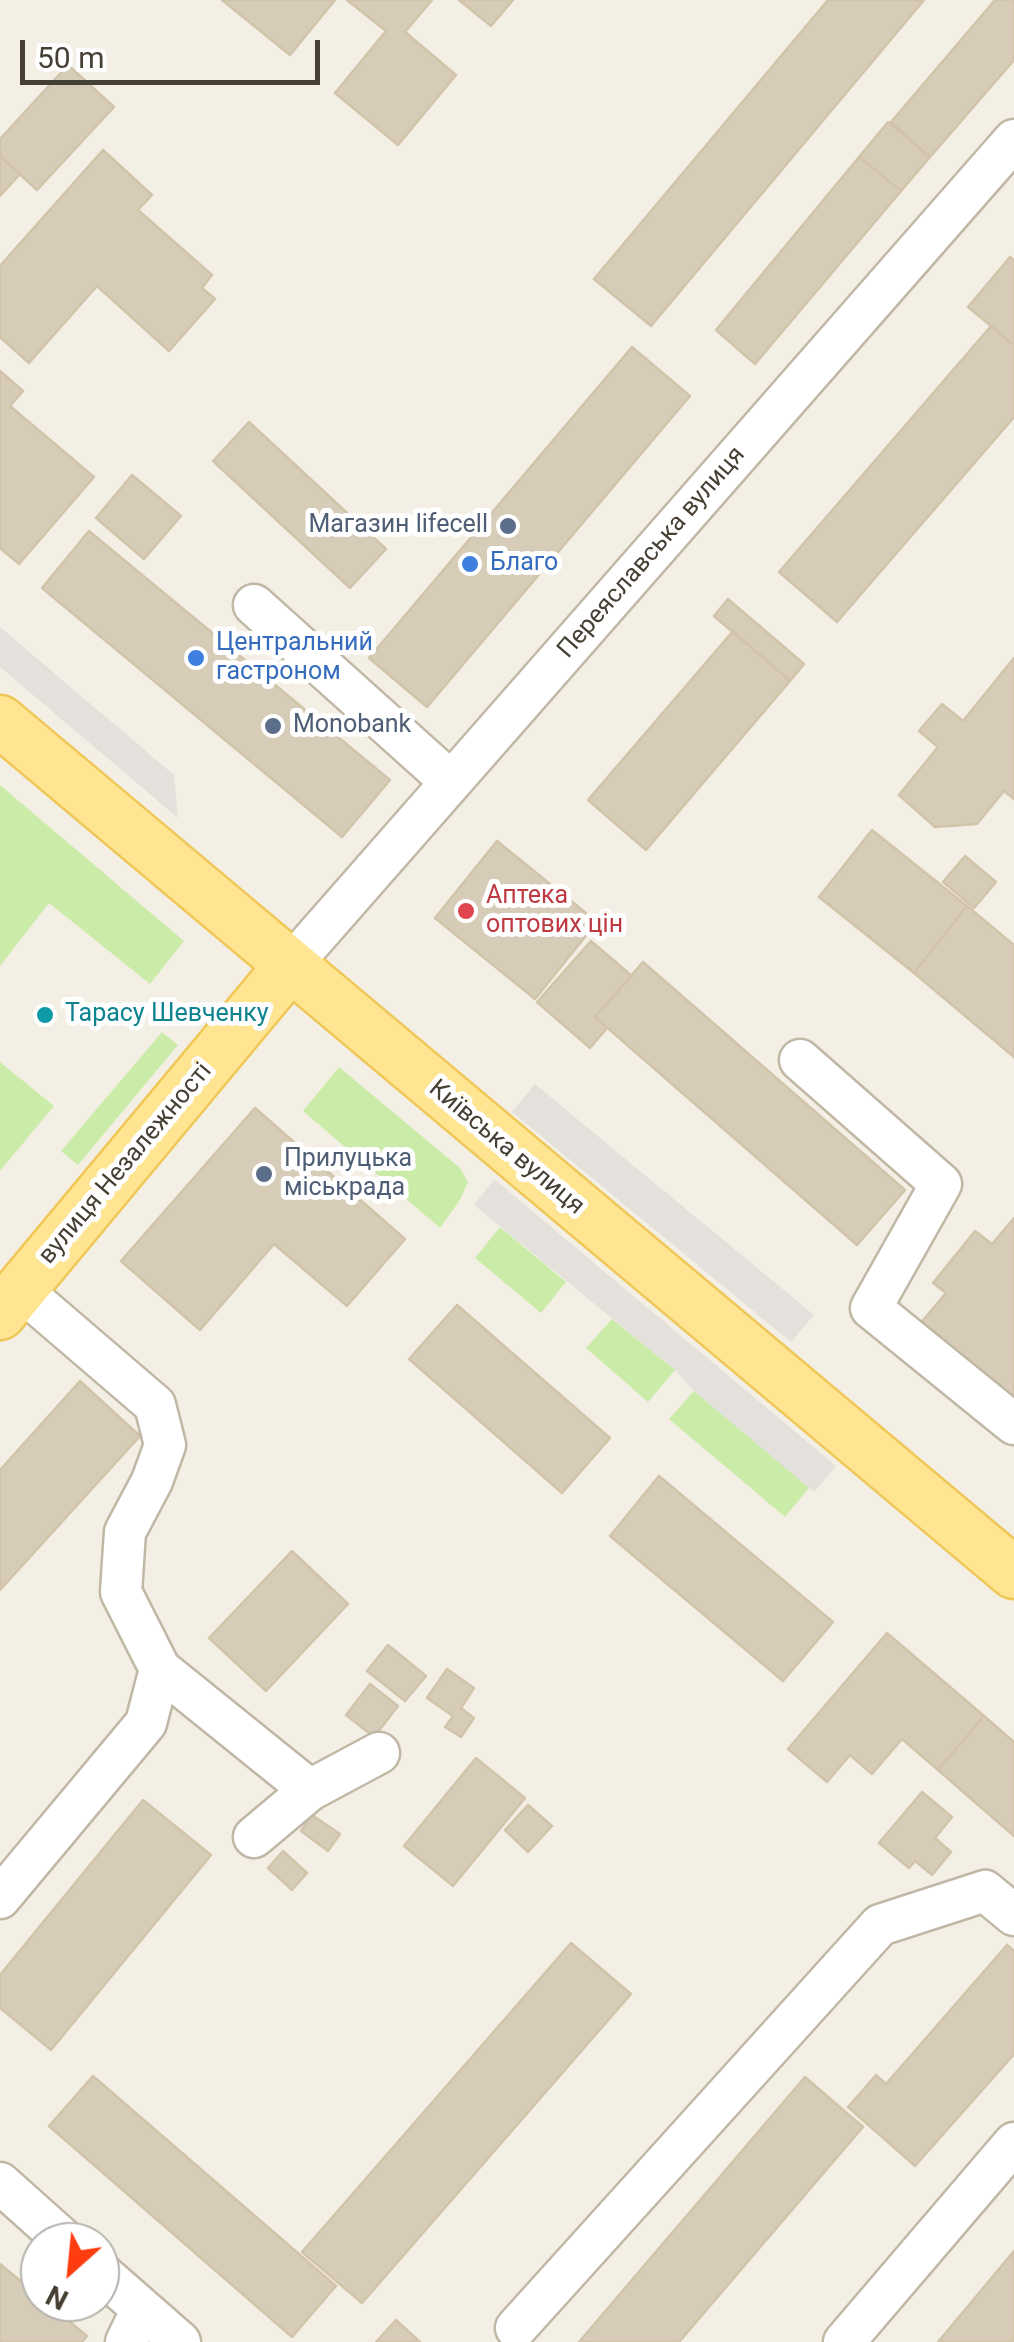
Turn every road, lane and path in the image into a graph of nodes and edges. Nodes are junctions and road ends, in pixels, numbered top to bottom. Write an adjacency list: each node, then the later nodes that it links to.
1 (1014, 140): 4 (street, Переяславська вулиця)
2 (254, 604): 4 (street)
3 (0, 721): 5 (main road, Київська вулиця)
4 (451, 782): 5 (street, Переяславська вулиця)
5 (290, 967): 7 (main road, вулиця Незалежності); 9 (main road, Київська вулиця)
6 (800, 1060): 8 (street)
7 (10, 1302): 10 (street)
8 (1014, 1424)
9 (1014, 1573)
10 (160, 1669): 12 (street); 14 (street)
11 (379, 1752): 12 (street)
12 (310, 1790): 13 (street)
13 (254, 1837)
14 (0, 1898)
15 (1014, 1915): 22 (street)
16 (1014, 2143): 18 (street)
17 (0, 2183): 19 (street)
18 (1001, 2184): 24 (street)
19 (44, 2222)
20 (120, 2304): 21 (street)
21 (134, 2326): 23 (street)
22 (516, 2328)
23 (180, 2342)
24 (844, 2342)

